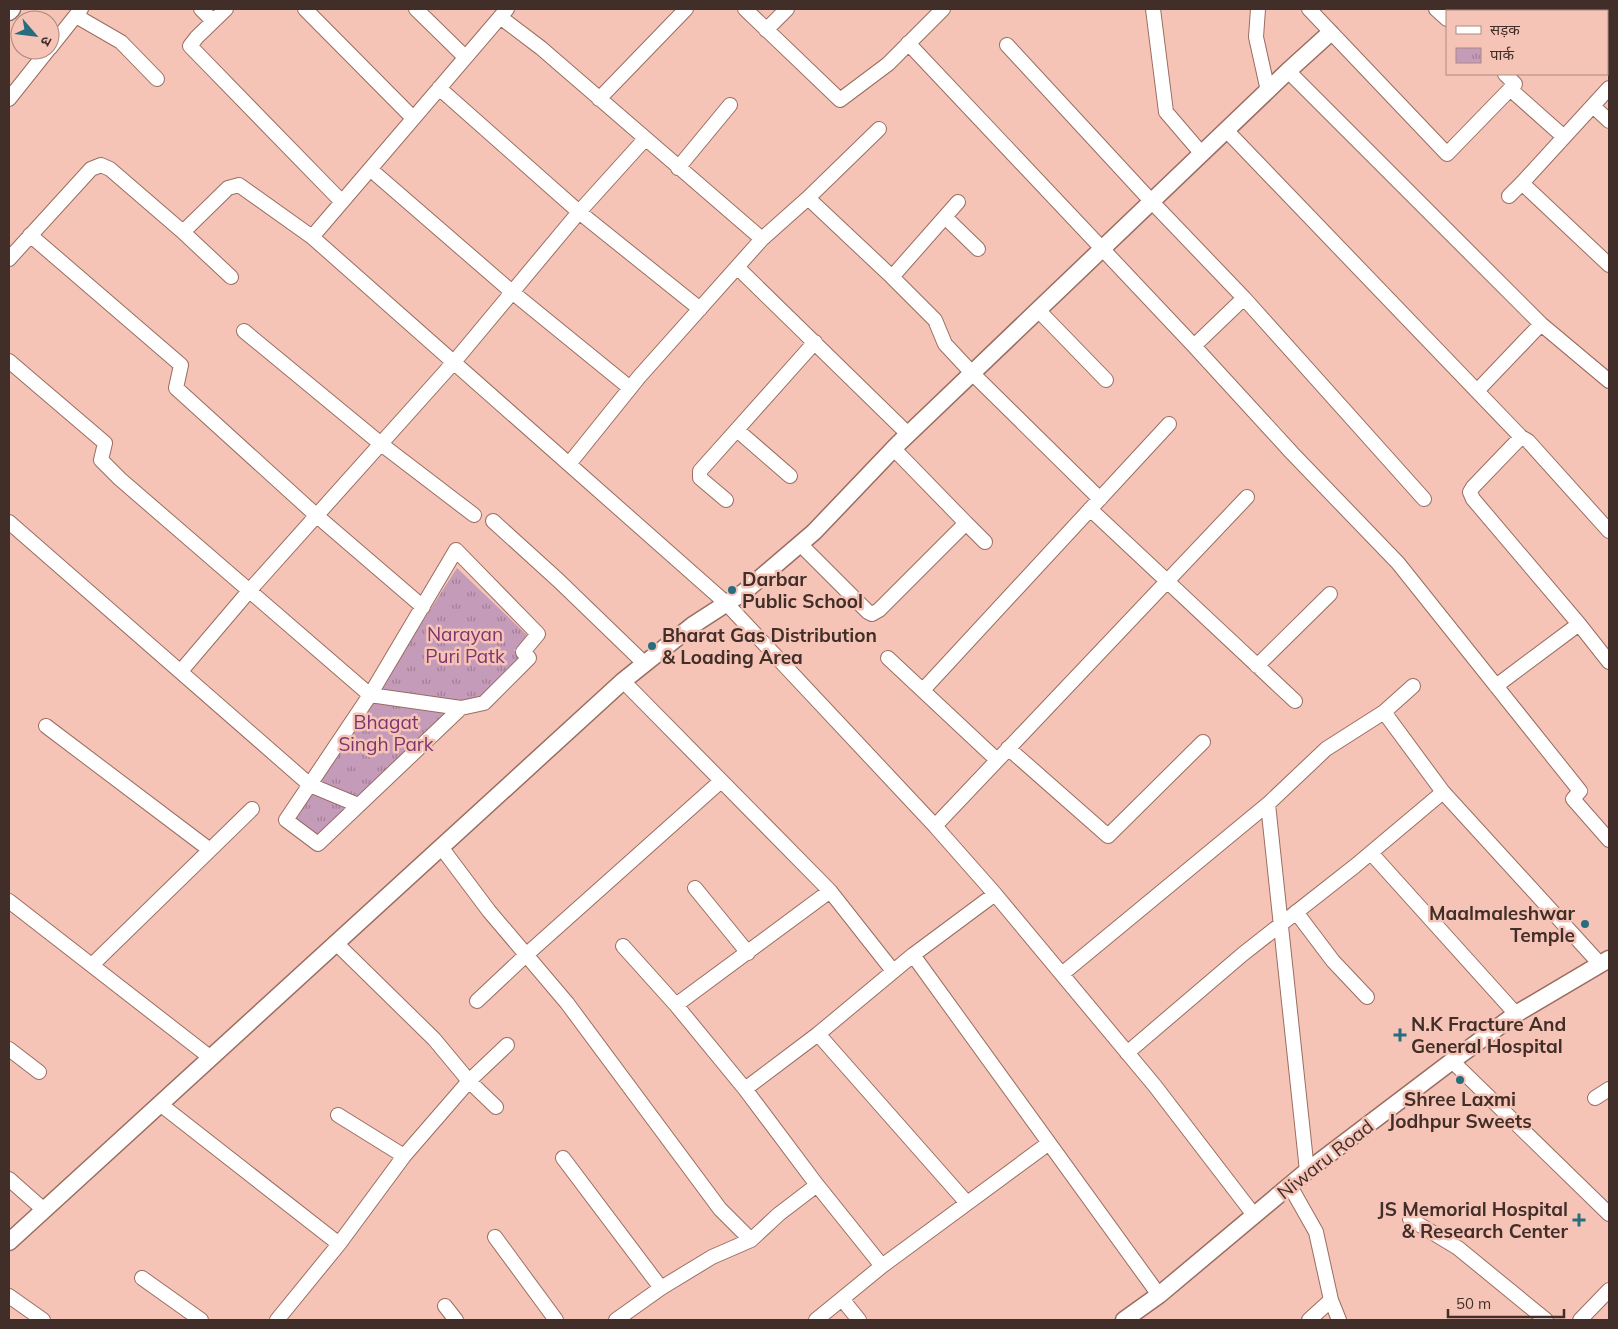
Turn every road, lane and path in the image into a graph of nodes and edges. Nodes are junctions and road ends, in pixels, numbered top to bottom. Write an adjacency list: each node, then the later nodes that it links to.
1 (12, 9): 14 (street)
2 (201, 9): 18 (street)
3 (226, 9): 18 (street)
4 (305, 9): 37 (street)
5 (416, 9): 24 (street)
6 (686, 9): 34 (street)
7 (745, 9): 19 (street)
8 (787, 9): 19 (street)
9 (1153, 9): 43 (street)
10 (1258, 9): 32 (street)
11 (1309, 9): 20 (street)
12 (1436, 9): 17 (street)
13 (940, 10): 22 (street)
14 (9, 12)
15 (79, 12): 21 (street); 28 (street)
16 (504, 13): 24 (street); 34 (street)
17 (1446, 18)
18 (213, 21): 49 (street)
19 (766, 30): 22 (street)
20 (1330, 33): 26 (street); 31 (street)
21 (60, 35)
22 (908, 43): 59 (street)
23 (1007, 45): 51 (street)
24 (465, 57): 29 (street)
25 (40, 60): 33 (street)
26 (1288, 71): 32 (street); 69 (street)
27 (1506, 75): 31 (street)
28 (157, 78)
29 (439, 88): 37 (street); 52 (street)
30 (1609, 88): 36 (street)
31 (1510, 89): 41 (street)
32 (1268, 91): 40 (street)
33 (9, 99)
34 (599, 99): 42 (street)
35 (730, 106): 44 (street)
36 (1593, 106): 38 (street); 41 (street)
37 (413, 118): 45 (street)
38 (1609, 121)
39 (879, 129): 48 (street)
40 (1227, 131): 43 (street); 79 (street)
41 (1564, 137): 46 (street)
42 (645, 139): 44 (street); 52 (street)
43 (1202, 154): 51 (street)
44 (678, 168): 57 (street)
45 (370, 169): 49 (street); 65 (street)
46 (1522, 183): 47 (street); 61 (street)
47 (1509, 196)
48 (808, 198): 57 (street); 64 (street)
49 (342, 202): 56 (street)
50 (958, 202): 53 (street)
51 (1152, 202): 59 (street); 66 (street)
52 (579, 212): 65 (street); 67 (street)
53 (945, 217): 58 (street); 64 (street)
54 (183, 232): 55 (street); 56 (street); 63 (street)
55 (30, 235): 60 (street); 93 (street)
56 (312, 237): 74 (street)
57 (762, 239): 62 (street)
58 (978, 249)
59 (1102, 250): 68 (street); 72 (street)
60 (9, 259)
61 (1609, 263)
62 (737, 267): 67 (street); 71 (street)
63 (231, 277)
64 (892, 277): 75 (street)
65 (512, 292): 74 (street); 78 (street)
66 (1244, 298): 72 (street); 89 (street)
67 (700, 308): 78 (street)
68 (1038, 310): 75 (street); 76 (street)
69 (1541, 324): 77 (street); 79 (street)
70 (244, 331): 84 (street)
71 (816, 342): 81 (street); 82 (street)
72 (1194, 346): 113 (street)
73 (9, 361): 101 (street)
74 (454, 362): 84 (street); 86 (street)
75 (972, 373): 82 (street); 91 (street)
76 (1106, 380)
77 (1609, 381)
78 (630, 388): 86 (street)
79 (1477, 391): 83 (street)
80 (1169, 424): 91 (street)
81 (737, 430): 87 (street); 90 (street)
82 (908, 434): 85 (street)
83 (1521, 437): 97 (street); 105 (street)
84 (381, 444): 92 (street); 93 (street)
85 (893, 448): 96 (street); 99 (street)
86 (569, 464): 103 (street)
87 (790, 476)
88 (1247, 497): 100 (street)
89 (1424, 499)
90 (726, 500)
91 (1095, 504): 100 (street); 114 (street)
92 (474, 515)
93 (317, 516): 101 (street); 104 (street)
94 (493, 521): 108 (street)
95 (9, 522): 110 (street)
96 (966, 523): 98 (street); 99 (street)
97 (1609, 531)
98 (985, 542)
99 (800, 544): 103 (street)
100 (1167, 581): 109 (street); 121 (street)
101 (249, 591): 110 (street); 115 (street)
102 (1330, 594): 109 (street)
103 (726, 603): 108 (street); 129 (street)
104 (423, 607): 115 (street); 117 (street)
105 (1579, 624): 107 (street); 113 (street)
106 (888, 658): 114 (street)
107 (1609, 662)
108 (645, 664): 111 (street)
109 (1257, 666): 116 (street)
110 (181, 672): 124 (street)
111 (623, 681): 123 (street); 131 (street)
112 (1413, 686): 118 (street)
113 (1496, 686): 130 (street)
114 (923, 690): 122 (street)
115 (370, 695): 117 (street); 124 (street)
116 (1295, 701)
117 (461, 708): 127 (street)
118 (1384, 712): 125 (street); 126 (street)
119 (46, 726): 132 (street)
120 (1203, 742): 121 (street)
121 (1008, 748): 122 (street)
122 (997, 760): 129 (street)
123 (721, 781): 135 (street); 143 (street)
124 (310, 785): 127 (street); 127 (street)
125 (1443, 792): 133 (street); 145 (street)
126 (1268, 804): 139 (street); 148 (street)
127 (358, 805)
128 (252, 809): 132 (street)
129 (935, 826): 136 (street)
130 (1609, 840)
131 (441, 847): 140 (street); 143 (street)
132 (210, 850): 146 (street)
133 (1370, 853): 138 (street); 152 (street)
134 (695, 888): 142 (street)
135 (830, 891): 142 (street); 147 (street)
136 (995, 894): 144 (street); 148 (street)
137 (9, 901): 146 (street)
138 (1296, 912): 139 (street); 149 (street)
139 (1280, 925): 156 (street); 170 (street)
140 (336, 943): 157 (street); 160 (street)
141 (623, 946): 151 (street)
142 (748, 952): 151 (street)
143 (526, 955): 150 (street); 180 (street)
144 (914, 955): 147 (street); 167 (street)
145 (1605, 962): 152 (street, Niwaru Road)
146 (92, 965): 157 (street)
147 (894, 971): 153 (street)
148 (1062, 974): 156 (street)
149 (1367, 997)
150 (477, 1001)
151 (676, 1005): 161 (street)
152 (1516, 1014): 158 (street, Niwaru Road)
153 (818, 1034): 161 (street); 174 (street)
154 (506, 1045): 160 (street)
155 (9, 1049): 159 (street)
156 (1127, 1053): 177 (street)
157 (211, 1058): 164 (street)
158 (1452, 1061): 170 (street, Niwaru Road); 176 (street)
159 (39, 1072)
160 (469, 1081): 165 (street); 168 (street)
161 (745, 1089): 172 (street)
162 (1609, 1089): 163 (street)
163 (1596, 1098)
164 (160, 1104): 175 (street); 182 (street)
165 (496, 1107)
166 (338, 1114): 168 (street)
167 (1049, 1143): 174 (street); 187 (street)
168 (404, 1156): 182 (street)
169 (564, 1158): 185 (street)
170 (1307, 1171): 173 (street, Niwaru Road)
171 (9, 1179): 175 (street)
172 (817, 1186): 180 (street); 183 (street)
173 (1290, 1186): 177 (street, Niwaru Road); 190 (street)
174 (967, 1204): 183 (street)
175 (44, 1210): 181 (street)
176 (1609, 1214)
177 (1254, 1215): 187 (street, Niwaru Road)
178 (1410, 1218): 203 (street)
179 (495, 1237): 196 (street)
180 (751, 1240): 185 (street)
181 (9, 1242)
182 (339, 1244): 194 (street)
183 (882, 1266): 189 (street)
184 (142, 1278): 193 (street)
185 (661, 1288): 197 (street)
186 (1609, 1290): 204 (street)
187 (1159, 1295): 200 (street, Niwaru Road)
188 (9, 1296): 192 (street)
189 (842, 1299): 198 (street); 199 (street)
190 (1331, 1300): 201 (street); 202 (street)
191 (445, 1306): 195 (street)
192 (43, 1320)
193 (201, 1320)
194 (277, 1320)
195 (456, 1320)
196 (556, 1320)
197 (616, 1320)
198 (816, 1320)
199 (859, 1320)
200 (1124, 1320)
201 (1309, 1320)
202 (1339, 1320)
203 (1546, 1320)
204 (1580, 1320)

